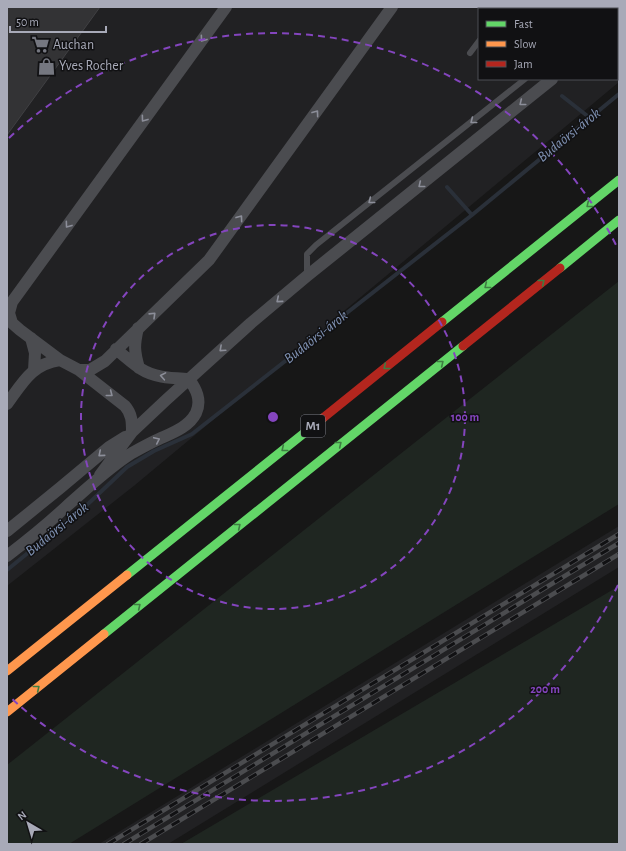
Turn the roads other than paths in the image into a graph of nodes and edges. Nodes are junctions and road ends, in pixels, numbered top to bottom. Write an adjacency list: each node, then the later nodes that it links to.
1 (226, 7): 11 (street, one-way to 11)
2 (392, 7): 10 (street, one-way to 2)
3 (478, 42): 4 (lane)
4 (470, 53)
5 (524, 80): 9 (lane, one-way to 9)
6 (551, 80): 9 (street, one-way to 9)
7 (619, 180): 23 (highway, M1, one-way to 23)
8 (619, 220): 24 (highway, M1, one-way to 8)
9 (307, 276): 17 (street, one-way to 17)
10 (138, 328): 12 (street); 14 (street)
11 (31, 338): 13 (street); 15 (street)
12 (116, 349): 14 (street); 16 (street)
13 (60, 360): 15 (street); 16 (street)
14 (139, 368): 17 (street, one-way to 14)
15 (34, 370): 18 (street)
16 (79, 370): 19 (street, one-way to 19)
17 (189, 379): 19 (street); 20 (street, one-way to 17)
18 (7, 404)
19 (132, 432): 20 (street); 21 (street, one-way to 21)
20 (100, 475): 22 (street)
21 (7, 531)
22 (7, 556)
23 (7, 671)
24 (7, 712)

